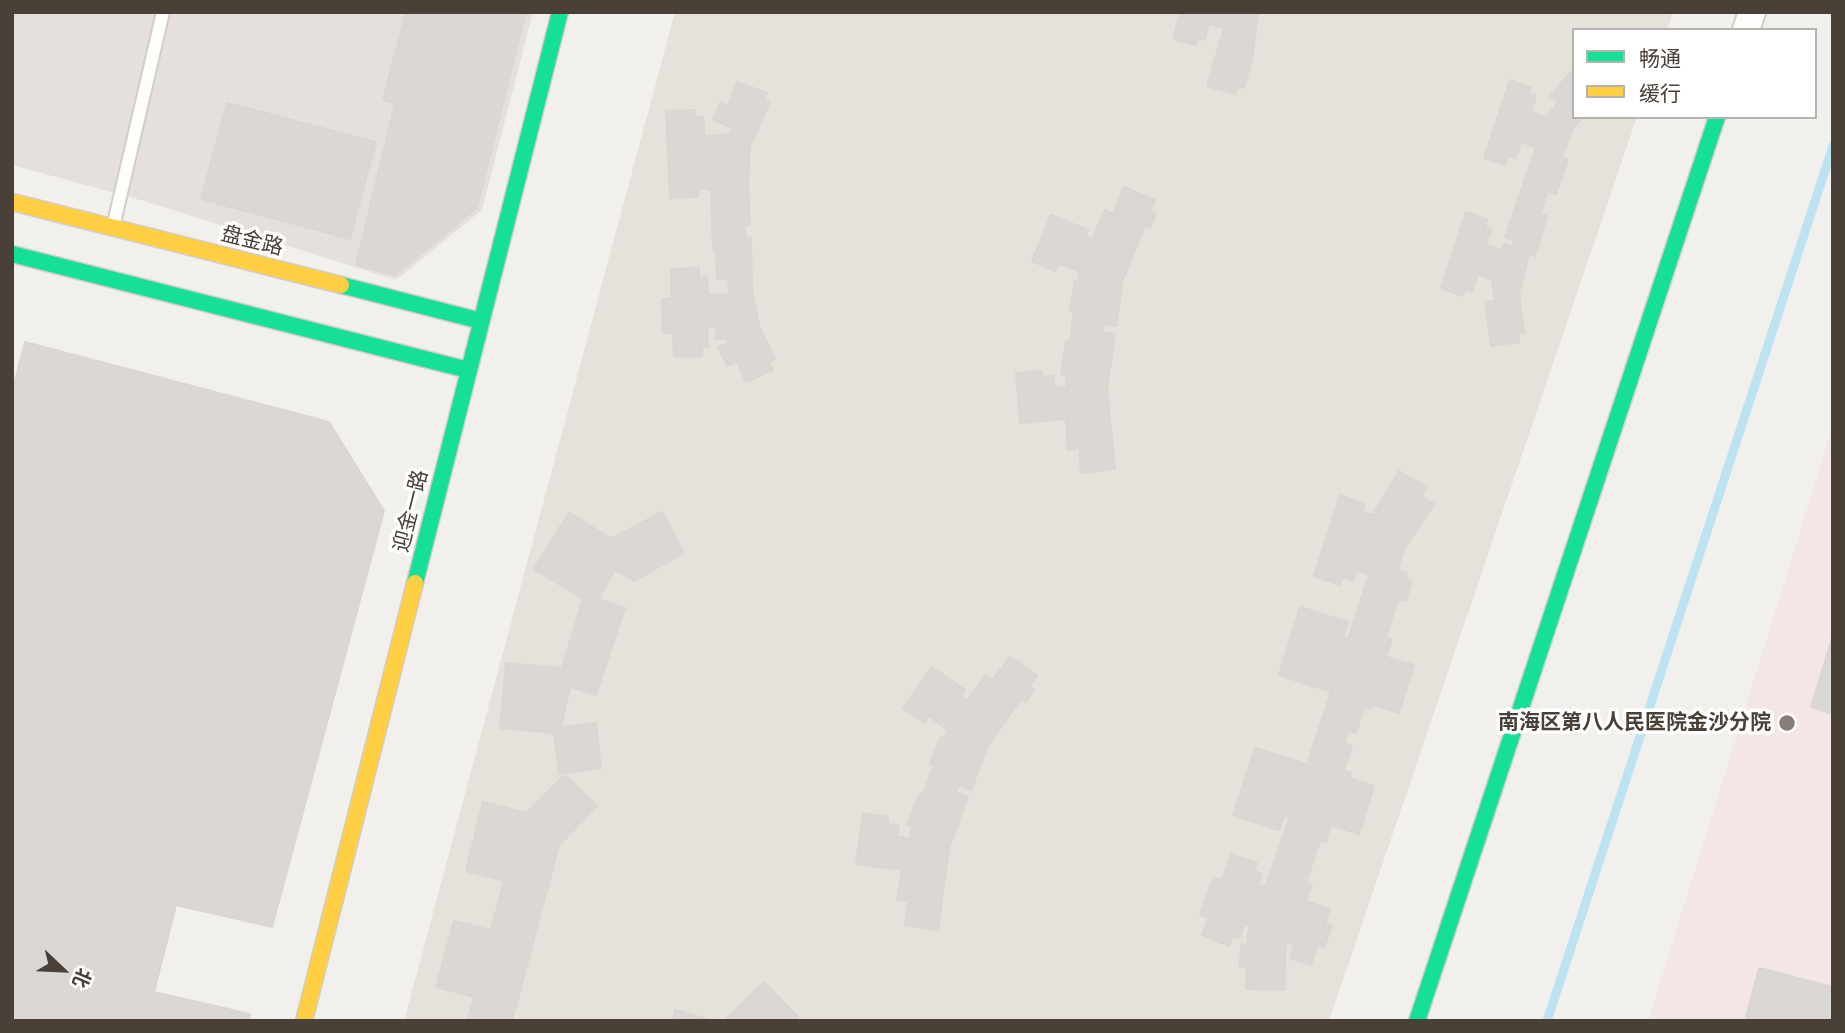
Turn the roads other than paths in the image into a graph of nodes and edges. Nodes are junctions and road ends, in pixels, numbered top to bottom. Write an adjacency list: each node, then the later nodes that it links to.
1 (163, 12): 5 (lane)
2 (559, 12): 7 (street, 迎金一路)
3 (1716, 119): 10 (street)
4 (12, 202): 5 (street, 盘金路)
5 (113, 227): 7 (street, 盘金路)
6 (12, 254): 8 (street)
7 (481, 321): 8 (street, 迎金一路)
8 (468, 370): 9 (street, 迎金一路)
9 (304, 1021)
10 (1417, 1021)

